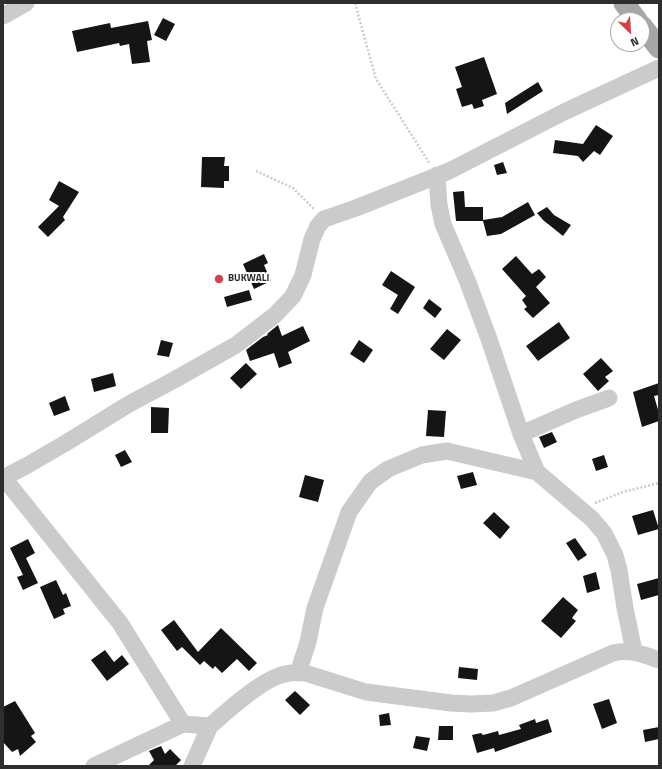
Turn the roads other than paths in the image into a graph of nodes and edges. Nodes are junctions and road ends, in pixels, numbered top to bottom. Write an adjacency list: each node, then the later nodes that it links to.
1 (26, 3): 4 (street)
2 (624, 3): 3 (main road)
3 (631, 12)
4 (3, 16)
5 (650, 36): 6 (main road)
6 (659, 48)
7 (659, 68): 8 (street)
8 (437, 175): 10 (street); 12 (street)
9 (609, 398): 10 (street)
10 (521, 434): 11 (street)
11 (537, 472): 13 (street); 15 (street)
12 (3, 478): 16 (street)
13 (634, 651): 14 (street); 15 (street)
14 (659, 660)
15 (298, 673): 17 (street)
16 (183, 724): 17 (street); 18 (street)
17 (210, 726): 19 (street)
18 (94, 766)
19 (192, 766)

